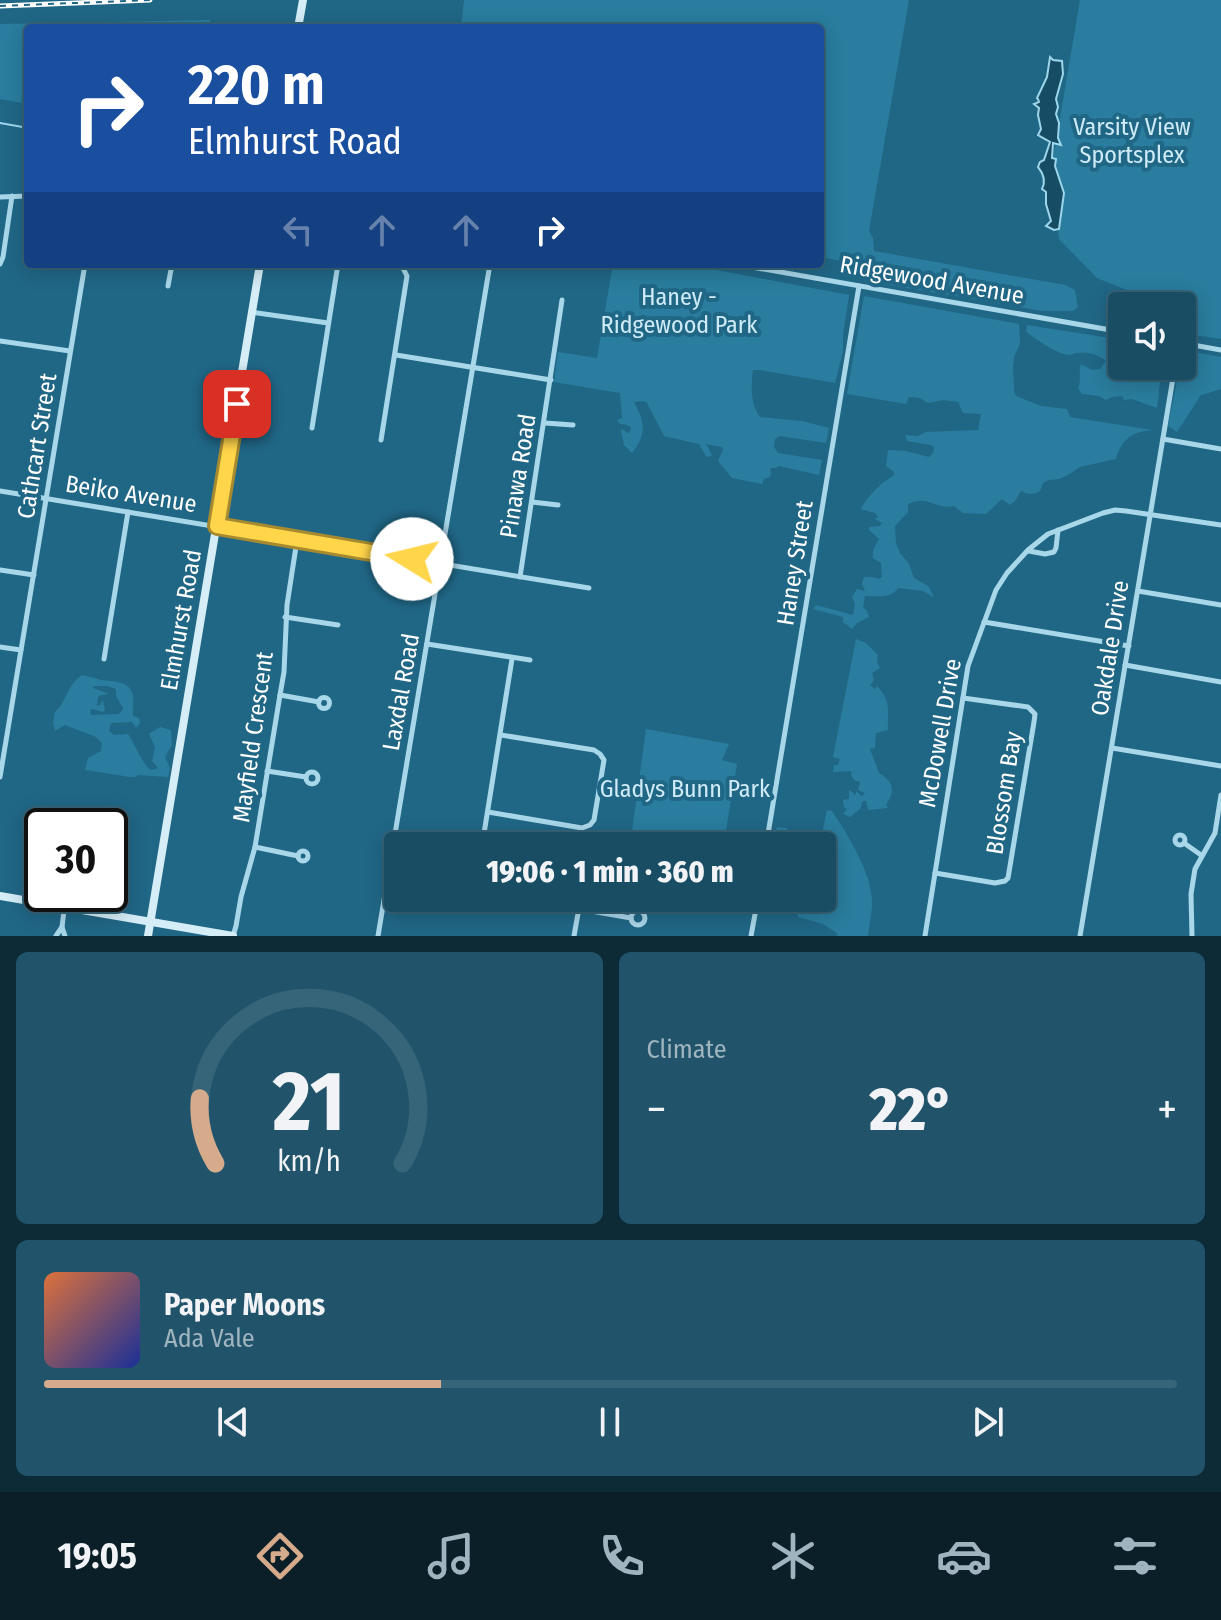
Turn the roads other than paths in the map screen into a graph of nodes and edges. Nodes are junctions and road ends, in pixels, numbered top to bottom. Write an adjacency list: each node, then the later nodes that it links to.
1 (303, 0): 2 (street)
2 (299, 24)
3 (12, 196): 4 (street); 5 (street); 6 (street)
4 (24, 196)
5 (0, 197)
6 (0, 264)
7 (84, 268): 23 (street, Cathcart Street)
8 (171, 268): 14 (street)
9 (259, 268): 17 (street, Elmhurst Road)
10 (337, 268): 18 (street)
11 (403, 268): 24 (street)
12 (489, 268): 25 (street, Laxdal Road)
13 (758, 268): 15 (street, Ridgewood Avenue)
14 (168, 286)
15 (859, 286): 19 (street, Ridgewood Avenue); 76 (street, Haney Street)
16 (562, 300): 26 (street, Pinawa Road)
17 (251, 312): 18 (street); 41 (street, Elmhurst Road)
18 (328, 323): 30 (street)
19 (1108, 330)
20 (0, 341): 23 (street)
21 (1196, 346): 22 (street)
22 (1221, 350)
23 (70, 351): 35 (street, Cathcart Street)
24 (396, 355): 25 (street); 32 (street)
25 (473, 367): 26 (street); 45 (street, Laxdal Road)
26 (551, 380): 28 (street, Pinawa Road)
27 (1173, 380): 31 (street, Oakdale Drive)
28 (545, 423): 29 (street); 36 (street, Pinawa Road)
29 (573, 425)
30 (312, 428)
31 (1163, 439): 33 (street); 39 (street, Oakdale Drive)
32 (381, 440)
33 (1221, 449)
34 (0, 491): 35 (street, Beiko Avenue)
35 (47, 499): 38 (street, Beiko Avenue); 47 (street, Cathcart Street)
36 (532, 502): 37 (street); 48 (street, Pinawa Road)
37 (558, 505)
38 (128, 512): 41 (street, Beiko Avenue); 59 (street)
39 (1151, 514): 40 (street, McDowell Drive); 42 (street, McDowell Drive); 50 (street, Oakdale Drive)
40 (1221, 525)
41 (217, 526): 43 (street, Beiko Avenue); 90 (street, Elmhurst Road)
42 (1058, 530): 44 (street, McDowell Drive); 44 (street, McDowell Drive)
43 (297, 540): 45 (street, Beiko Avenue); 52 (street, Mayfield Crescent)
44 (1028, 550): 53 (street, McDowell Drive)
45 (440, 563): 48 (street, Beiko Avenue); 55 (street, Laxdal Road)
46 (0, 570): 47 (street)
47 (34, 575): 58 (street, Cathcart Street)
48 (520, 577): 49 (street, Beiko Avenue)
49 (589, 588)
50 (1138, 591): 51 (street); 56 (street, Oakdale Drive)
51 (1221, 605)
52 (285, 617): 54 (street); 64 (street, Mayfield Crescent)
53 (983, 622): 56 (street); 65 (street, McDowell Drive)
54 (338, 625)
55 (427, 644): 60 (street); 96 (street, Laxdal Road)
56 (1129, 646): 62 (street, Oakdale Drive)
57 (0, 647): 58 (street)
58 (21, 650): 71 (street, Cathcart Street)
59 (104, 659)
60 (512, 659): 61 (street); 67 (street)
61 (530, 660)
62 (1125, 665): 63 (street); 68 (street, Oakdale Drive)
63 (1221, 682)
64 (280, 695): 66 (street); 70 (street, Mayfield Crescent)
65 (963, 698): 81 (street, McDowell Drive); 81 (street, Blossom Bay)
66 (319, 702)
67 (501, 735): 74 (street); 74 (street)
68 (1112, 748): 69 (street); 100 (street, Oakdale Drive)
69 (1221, 766)
70 (267, 771): 72 (street); 78 (street, Mayfield Crescent)
71 (0, 777)
72 (306, 777)
73 (1221, 795): 79 (street)
74 (488, 812): 75 (street)
75 (484, 832)
76 (768, 832)
77 (1184, 843): 79 (street)
78 (255, 847): 80 (street); 95 (street, Mayfield Crescent)
79 (1201, 855): 101 (street)
80 (298, 856)
81 (935, 873): 99 (street, McDowell Drive)
82 (0, 896): 83 (street)
83 (24, 900)
84 (64, 912): 91 (street)
85 (97, 912): 90 (street)
86 (578, 912): 97 (street)
87 (600, 912): 89 (street)
88 (755, 912): 98 (street)
89 (631, 918)
90 (151, 920): 94 (street, Elmhurst Road); 95 (street)
91 (62, 927): 92 (street); 93 (street)
92 (56, 936)
93 (65, 936)
94 (148, 936)
95 (233, 936)
96 (378, 936)
97 (574, 936)
98 (751, 936)
99 (925, 936)
100 (1080, 936)
101 (1192, 936)

